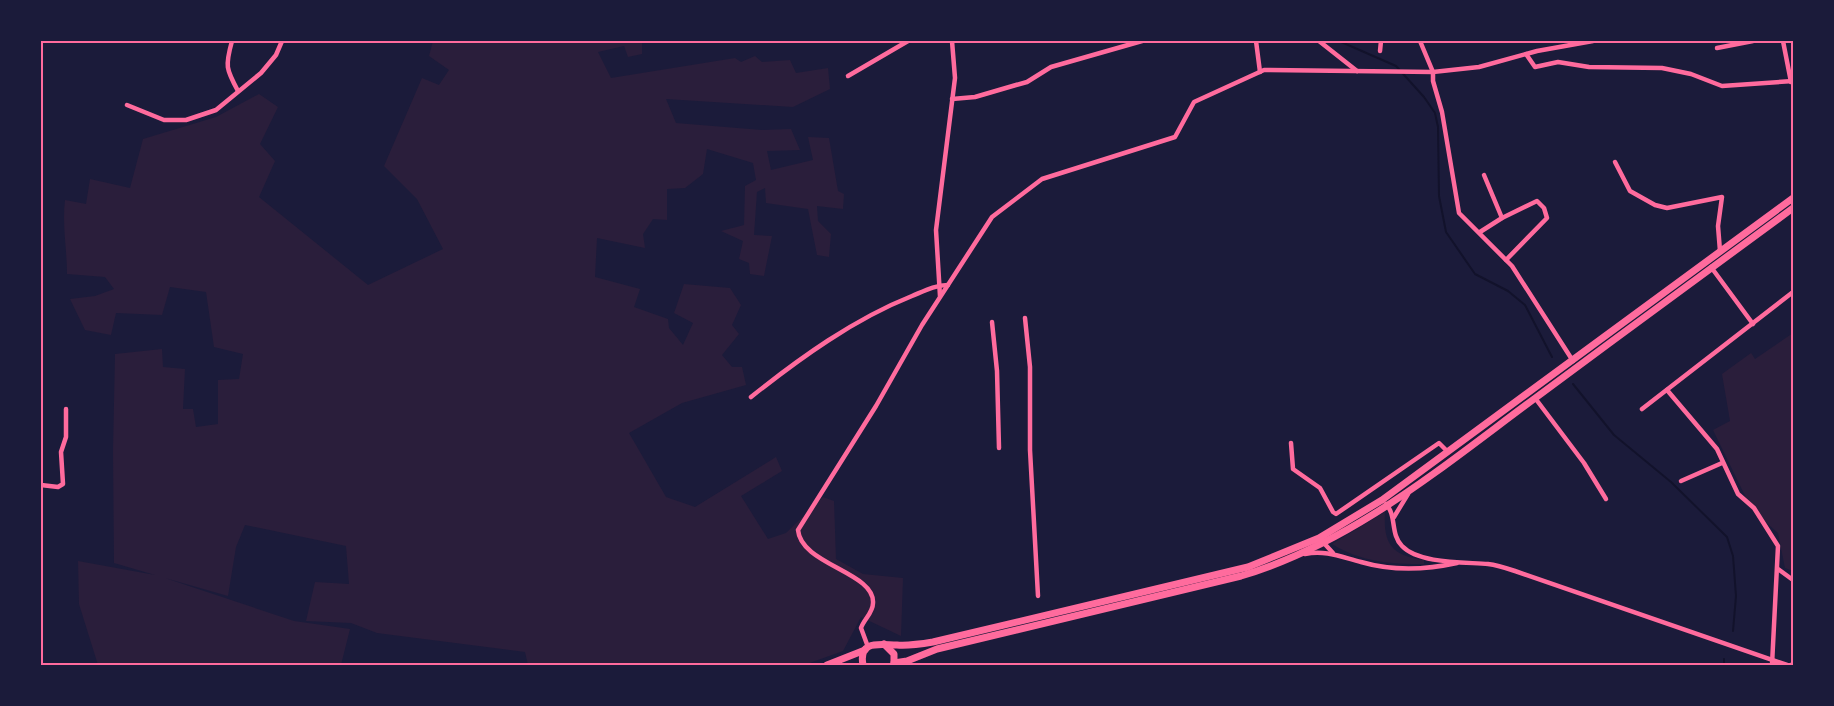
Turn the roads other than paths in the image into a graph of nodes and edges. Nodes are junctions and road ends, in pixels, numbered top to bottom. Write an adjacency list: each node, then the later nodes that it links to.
1 (232, 41): 22 (street)
2 (282, 41): 22 (street)
3 (908, 41): 20 (street)
4 (952, 41): 23 (street)
5 (1142, 41): 23 (street)
6 (1256, 41): 17 (street)
7 (1319, 41): 18 (street)
8 (1381, 41): 15 (street)
9 (1420, 41): 19 (street)
10 (1593, 41): 13 (street)
11 (1753, 41): 14 (street)
12 (1783, 41): 21 (street)
13 (1569, 43): 16 (street)
14 (1717, 48)
15 (1380, 52)
16 (1526, 54): 19 (street); 21 (street)
17 (1260, 72): 18 (street); 36 (street)
18 (1357, 72): 19 (street)
19 (1433, 72): 30 (street)
20 (848, 76)
21 (1792, 81)
22 (238, 91): 24 (street)
23 (952, 99): 35 (street)
24 (127, 105)
25 (1615, 162): 31 (street)
26 (1484, 175): 29 (street)
27 (1793, 198): 31 (highway)
28 (1793, 208): 34 (highway)
29 (1502, 218): 30 (street); 32 (street)
30 (1480, 232): 32 (street)
31 (1720, 252): 33 (highway)
32 (1506, 260): 42 (street)
33 (1707, 262): 34 (street); 42 (highway)
34 (1712, 268): 41 (street); 43 (highway)
35 (939, 285): 36 (street); 38 (street); 45 (street)
36 (948, 285): 38 (street)
37 (1793, 292): 41 (street)
38 (940, 296): 70 (street)
39 (1025, 318): 68 (street)
40 (992, 322): 50 (street)
41 (1753, 324): 44 (street)
42 (1571, 359): 43 (street); 51 (highway)
43 (1577, 367): 46 (highway)
44 (1667, 390): 48 (street); 52 (street)
45 (751, 397)
46 (1535, 398): 55 (highway); 57 (street)
47 (66, 409): 54 (street)
48 (1642, 409)
49 (1291, 443): 56 (street)
50 (999, 448)
51 (1448, 451): 56 (street); 58 (highway)
52 (1722, 463): 53 (street); 66 (street)
53 (1681, 481)
54 (41, 485)
55 (1410, 491): 58 (highway); 60 (street)
56 (1361, 499): 59 (street)
57 (1606, 499)
58 (1385, 503): 59 (highway); 60 (street); 62 (highway)
59 (1368, 509): 61 (highway)
60 (1393, 520): 65 (street)
61 (1319, 538): 62 (street); 69 (highway)
62 (1325, 544): 63 (street); 64 (highway)
63 (1333, 553): 64 (street); 65 (street)
64 (1300, 555): 72 (highway)
65 (1458, 563): 71 (street)
66 (1778, 569): 67 (street); 71 (street)
67 (1793, 580)
68 (1038, 596)
69 (884, 644): 70 (highway); 72 (highway)
70 (867, 648): 73 (highway); 74 (highway)
71 (1772, 662): 75 (street)
72 (894, 664)
73 (827, 665)
74 (863, 665)
75 (1787, 665)

